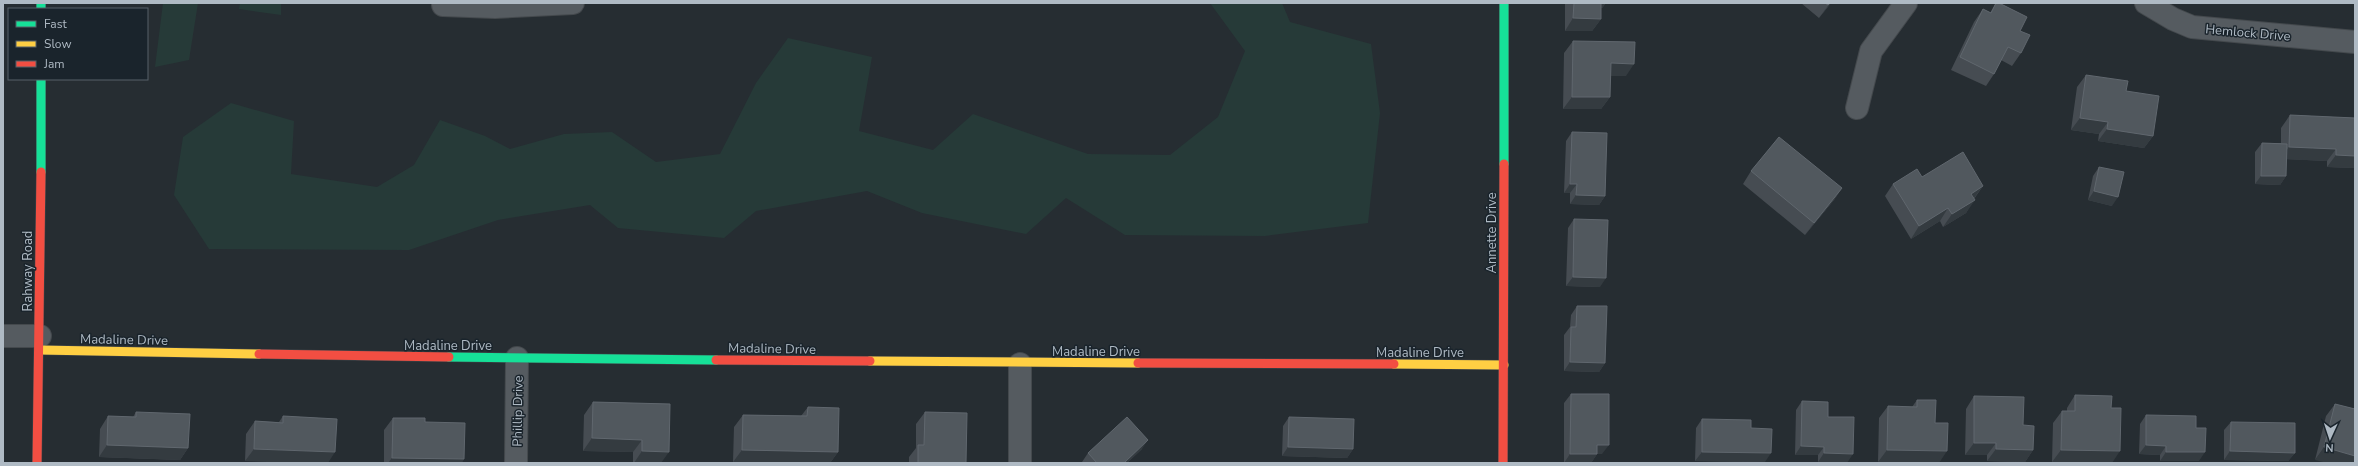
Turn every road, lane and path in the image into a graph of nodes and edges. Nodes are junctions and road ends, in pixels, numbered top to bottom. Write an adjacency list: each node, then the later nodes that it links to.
1 (573, 3): 5 (street)
2 (1504, 3): 13 (street, Annette Drive)
3 (1906, 3): 8 (street)
4 (2146, 3): 6 (street, Hemlock Drive)
5 (443, 6)
6 (2355, 42)
7 (41, 80): 10 (street, Rahway Road)
8 (1857, 108)
9 (3, 336): 10 (street)
10 (40, 343): 11 (street, Madaline Drive); 14 (street, Rahway Road)
11 (517, 358): 12 (street, Madaline Drive); 15 (street, Phillip Drive)
12 (1020, 364): 13 (street, Madaline Drive); 16 (street)
13 (1504, 365): 17 (street, Annette Drive)
14 (37, 463)
15 (516, 463)
16 (1020, 463)
17 (1503, 463)

